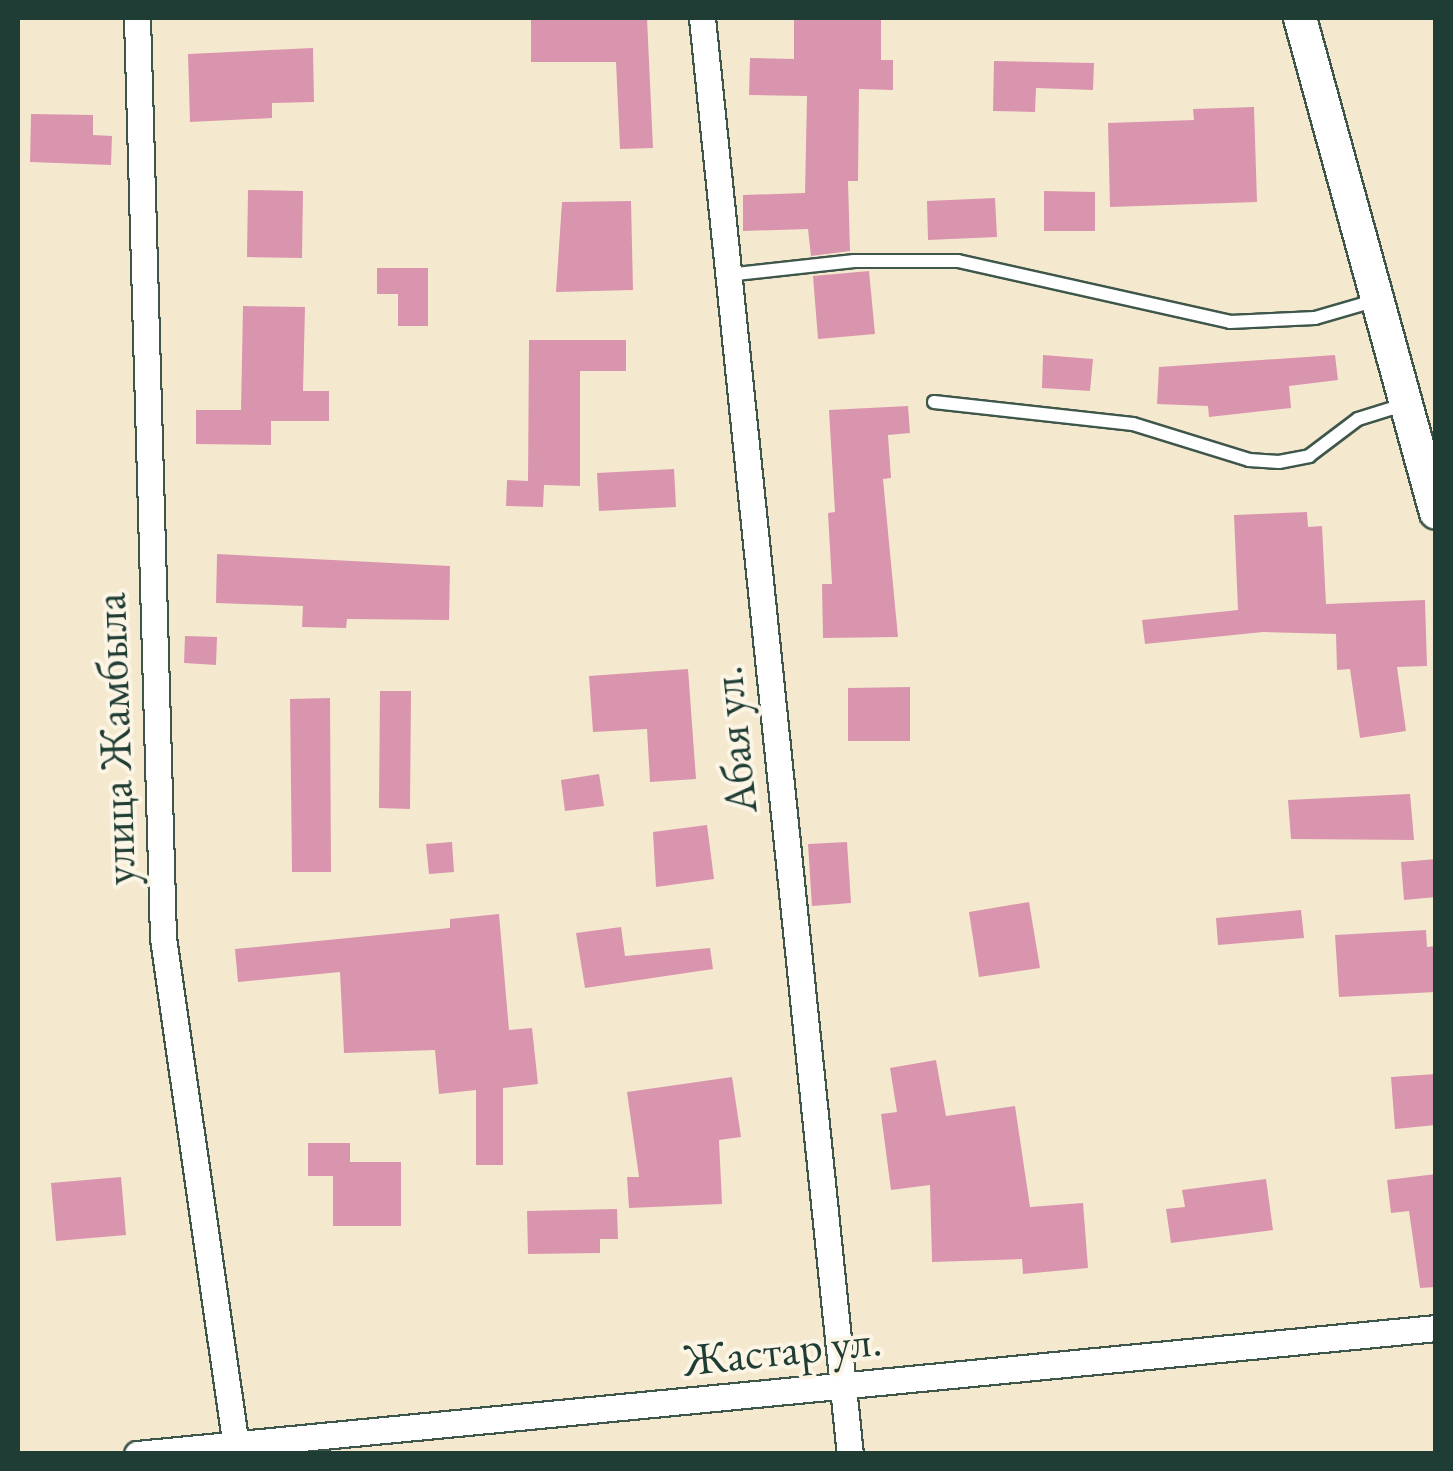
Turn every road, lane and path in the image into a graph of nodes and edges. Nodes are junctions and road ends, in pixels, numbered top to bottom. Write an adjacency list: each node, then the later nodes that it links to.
1 (138, 18): 11 (street, улица Жамбыла)
2 (702, 18): 4 (street, Абая ул.)
3 (1300, 18): 5 (street)
4 (728, 275): 5 (lane); 10 (street, Абая ул.)
5 (1378, 300): 7 (street)
6 (934, 402): 7 (lane)
7 (1406, 404): 8 (street)
8 (1436, 513)
9 (1436, 1328): 10 (street, Жастар ул.)
10 (844, 1387): 11 (street, Жастар ул.); 13 (street, Абая ул.)
11 (236, 1450): 12 (street, Жастар ул.)
12 (137, 1454)
13 (850, 1454)

